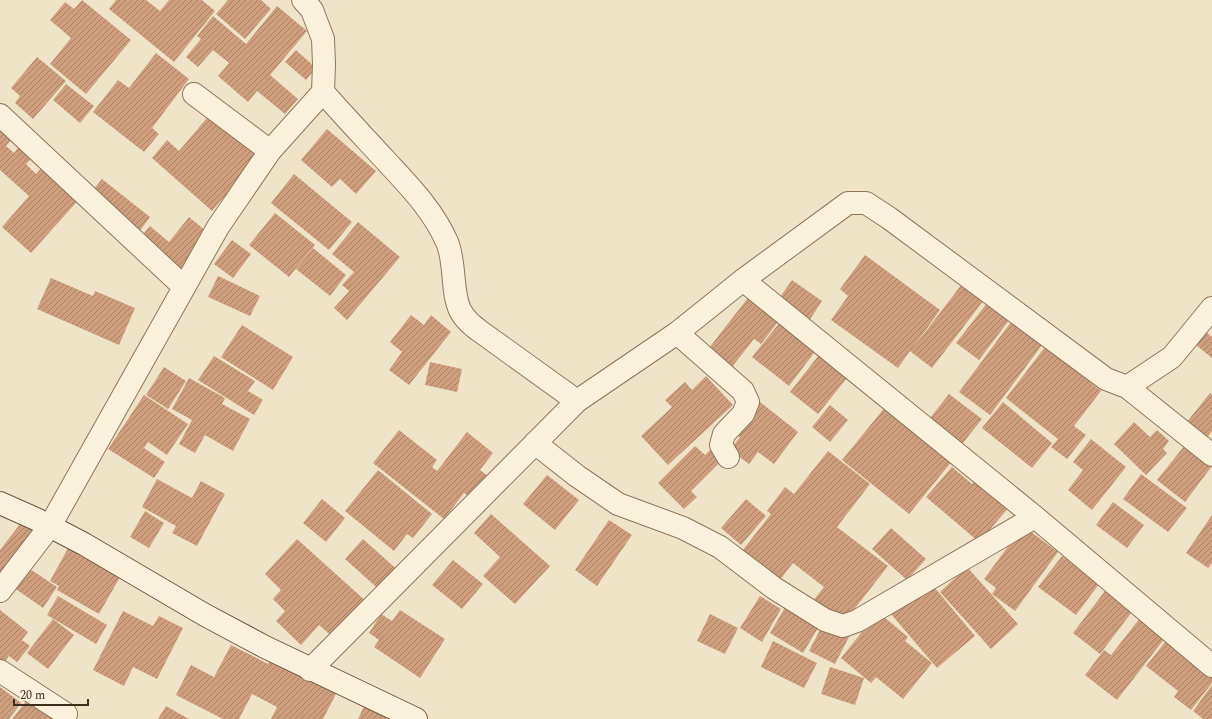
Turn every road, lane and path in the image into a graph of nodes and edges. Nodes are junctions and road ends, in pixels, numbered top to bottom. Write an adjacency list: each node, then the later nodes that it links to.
1 (303, 0): 2 (street)
2 (323, 92): 5 (street); 11 (street)
3 (194, 94): 5 (street)
4 (0, 115): 7 (street)
5 (270, 151): 7 (street)
6 (743, 280): 9 (street); 10 (street); 16 (street)
7 (184, 287): 17 (street)
8 (1212, 308): 10 (street)
9 (677, 333): 11 (street); 14 (street)
10 (1127, 387): 13 (street)
11 (577, 401): 12 (street)
12 (535, 443): 16 (street); 20 (street)
13 (1212, 455)
14 (728, 457)
15 (0, 503): 17 (street)
16 (1035, 517): 19 (street)
17 (50, 526): 18 (street); 20 (street)
18 (0, 591)
19 (1212, 666)
20 (310, 670): 23 (street)
21 (0, 671): 22 (street)
22 (66, 714)
23 (416, 719)

